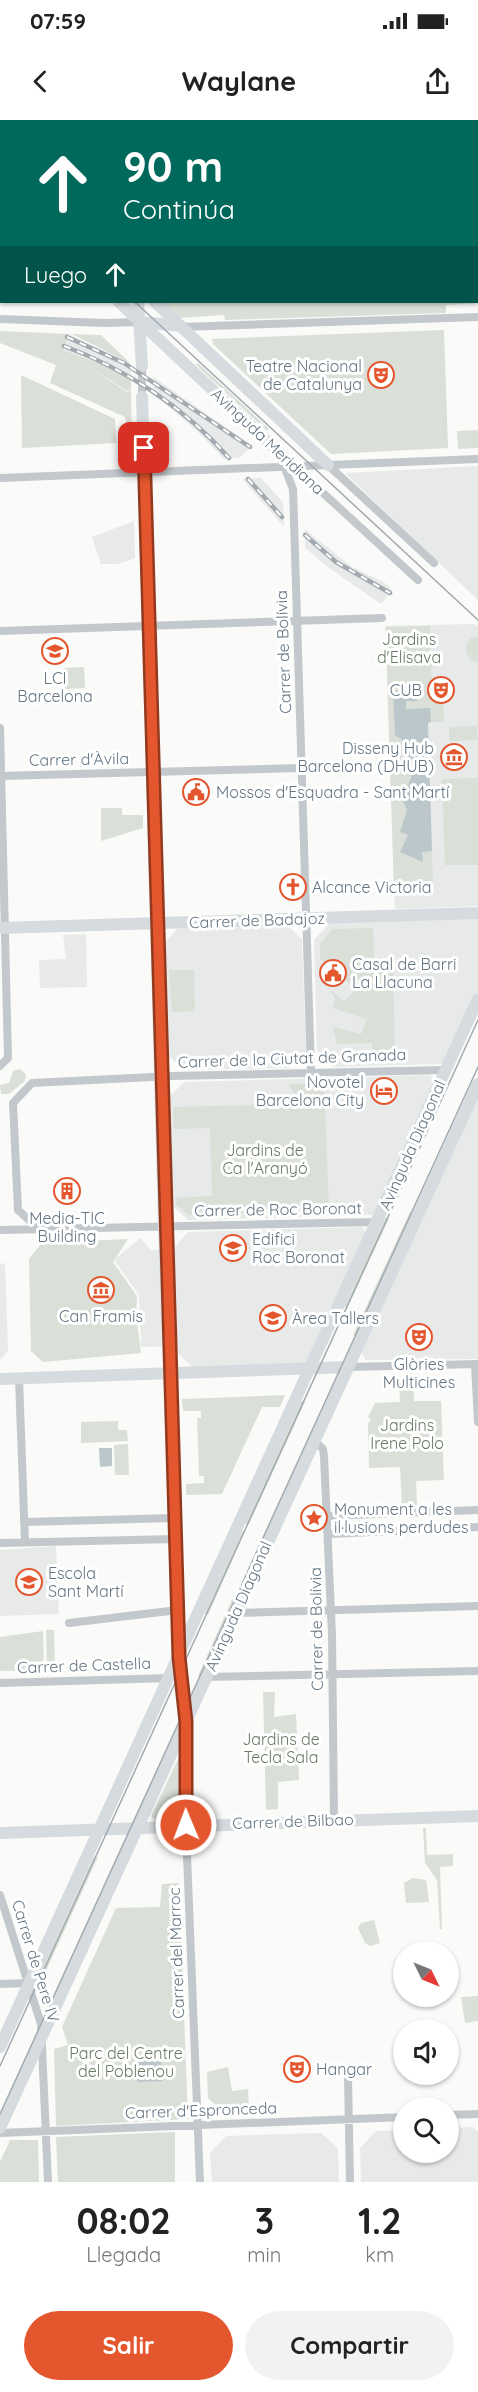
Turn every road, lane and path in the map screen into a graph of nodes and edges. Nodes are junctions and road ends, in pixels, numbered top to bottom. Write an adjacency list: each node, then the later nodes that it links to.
1 (120, 303): 6 (street, Avinguda Meridiana)
2 (138, 303): 6 (street)
3 (156, 303): 7 (street, Avinguda Meridiana)
4 (478, 317): 7 (street)
5 (0, 320): 6 (street)
6 (140, 322): 7 (street); 8 (street); 12 (street, Avinguda Meridiana)
7 (181, 326): 11 (street, Avinguda Meridiana)
8 (142, 366): 9 (street)
9 (142, 398): 13 (street)
10 (478, 459): 11 (street)
11 (328, 465): 12 (street); 16 (street, Avinguda Meridiana)
12 (296, 469): 13 (street); 15 (street); 15 (street, Carrer de Bolívia); 17 (street, Avinguda Meridiana)
13 (144, 473): 14 (street); 20 (street)
14 (0, 478)
15 (293, 489): 19 (street, Carrer de Bolívia)
16 (434, 563)
17 (418, 580)
18 (382, 618): 19 (street)
19 (297, 620): 20 (street); 23 (street, Carrer de Bolívia)
20 (148, 626): 21 (street); 24 (street)
21 (0, 631)
22 (0, 728): 25 (street)
23 (302, 768): 24 (street, Carrer d'Àvila); 27 (street, Carrer de Bolívia)
24 (153, 773): 25 (street, Carrer d'Àvila); 28 (street)
25 (1, 776): 29 (street)
26 (478, 913): 27 (street, Carrer de Badajoz)
27 (307, 918): 28 (street, Carrer de Badajoz); 33 (street, Carrer de Bolívia)
28 (157, 924): 29 (street, Carrer de Badajoz); 34 (street)
29 (2, 928): 31 (street)
30 (478, 999): 32 (street, Avinguda Diagonal)
31 (0, 1066)
32 (445, 1070): 33 (street, Carrer de la Ciutat de Granada); 36 (street, Avinguda Diagonal)
33 (311, 1073): 34 (street, Carrer de la Ciutat de Granada)
34 (160, 1078): 37 (street); 38 (street, Carrer de la Ciutat de Granada)
35 (478, 1084): 41 (street, Avinguda Diagonal)
36 (377, 1222): 37 (street, Carrer de Roc Boronat); 42 (street, Avinguda Diagonal)
37 (164, 1225): 38 (street, Carrer de Roc Boronat); 43 (street)
38 (38, 1228): 39 (street, Carrer de Roc Boronat)
39 (0, 1230)
40 (477, 1364): 41 (street); 46 (street)
41 (348, 1367): 42 (street); 47 (street, Avinguda Diagonal)
42 (310, 1370): 43 (street); 61 (street, Avinguda Diagonal)
43 (171, 1375): 45 (street); 50 (street)
44 (0, 1379): 45 (street)
45 (19, 1379): 51 (street)
46 (478, 1422)
47 (315, 1442): 49 (street, Carrer de Bolívia); 59 (street, Avinguda Diagonal)
48 (478, 1510): 49 (street)
49 (327, 1516): 53 (street, Carrer de Bolívia)
50 (175, 1518): 51 (street); 54 (street)
51 (24, 1522): 55 (street)
52 (478, 1527): 53 (street)
53 (329, 1534): 58 (street, Carrer de Bolívia)
54 (176, 1539): 55 (street); 60 (street)
55 (25, 1542): 56 (street)
56 (0, 1543)
57 (478, 1606): 58 (street)
58 (331, 1609): 59 (street); 65 (street, Carrer de Bolívia)
59 (237, 1613): 66 (street, Avinguda Diagonal)
60 (178, 1614): 61 (street, Avinguda Diagonal); 62 (street, Avinguda Diagonal); 63 (street)
61 (197, 1619): 63 (street, Avinguda Diagonal)
62 (69, 1623)
63 (179, 1657): 67 (street, Avinguda Diagonal); 69 (street)
64 (478, 1671): 65 (street)
65 (332, 1673): 66 (street); 71 (street, Carrer de Bolívia)
66 (206, 1677): 69 (street, Avinguda Diagonal)
67 (170, 1678): 68 (street, Carrer de Castella); 74 (street, Avinguda Diagonal)
68 (0, 1683)
69 (186, 1722): 72 (street, Carrer del Marroc); 73 (street, Avinguda Diagonal)
70 (478, 1816): 71 (street, Carrer de Bilbao)
71 (334, 1819): 72 (street, Carrer de Bilbao)
72 (186, 1825): 73 (street, Carrer de Bilbao); 86 (street, Carrer del Marroc)
73 (140, 1827): 74 (street, Carrer de Bilbao); 79 (street, Avinguda Diagonal)
74 (101, 1829): 75 (street, Carrer de Bilbao); 77 (street, Avinguda Diagonal)
75 (0, 1833)
76 (0, 1895): 77 (street, Carrer de Pere IV)
77 (29, 1983): 78 (street); 79 (street, Carrer de Pere IV); 80 (street, Avinguda Diagonal)
78 (0, 1984)
79 (43, 2035): 87 (street, Avinguda Diagonal); 88 (street, Carrer de Pere IV)
80 (0, 2047)
81 (348, 2078): 85 (street)
82 (478, 2114): 83 (street)
83 (459, 2115)
84 (393, 2118): 85 (street, Carrer d'Espronceda)
85 (349, 2120): 86 (street, Carrer d'Espronceda); 92 (street)
86 (198, 2125): 88 (street, Carrer d'Espronceda); 91 (street, Carrer del Marroc)
87 (0, 2128)
88 (46, 2132): 89 (street, Carrer d'Espronceda); 90 (street, Carrer de Pere IV)
89 (0, 2133)
90 (48, 2182)
91 (200, 2182)
92 (350, 2182)

